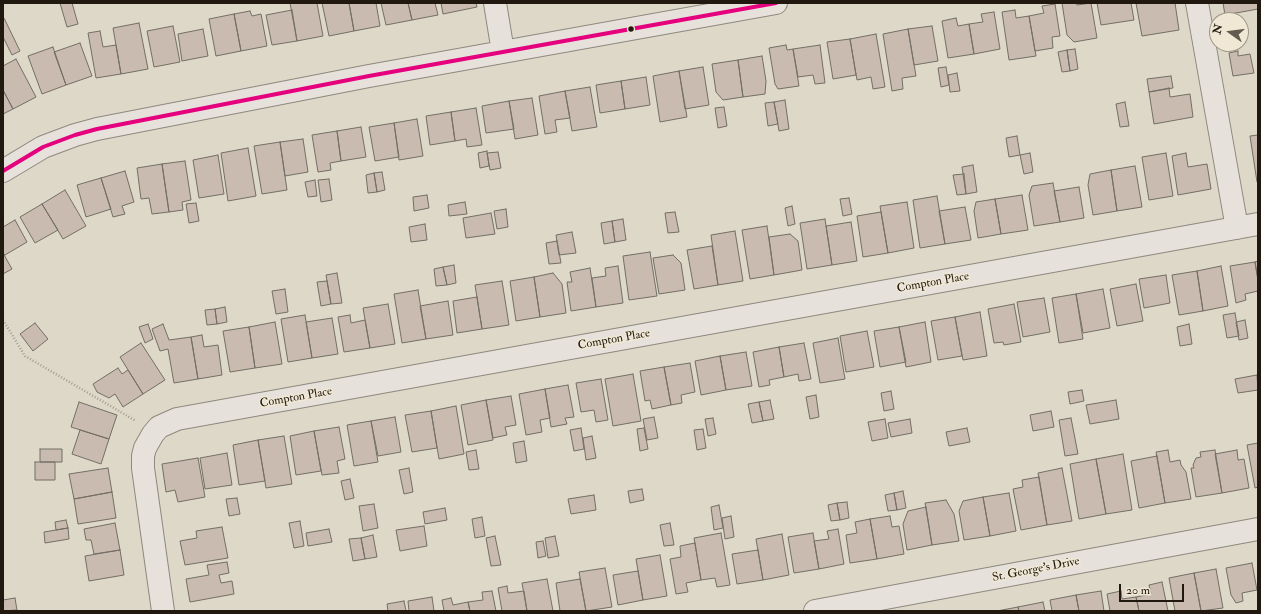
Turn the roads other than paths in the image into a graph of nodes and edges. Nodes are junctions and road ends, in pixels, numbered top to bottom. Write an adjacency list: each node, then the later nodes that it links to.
1 (495, 3): 4 (street)
2 (776, 3): 4 (street)
3 (1197, 3): 6 (street)
4 (504, 52): 5 (street)
5 (3, 171)
6 (1248, 226): 8 (street, Compton Place)
7 (1258, 529): 9 (street, St. George's Drive)
8 (163, 611)
9 (815, 611)

